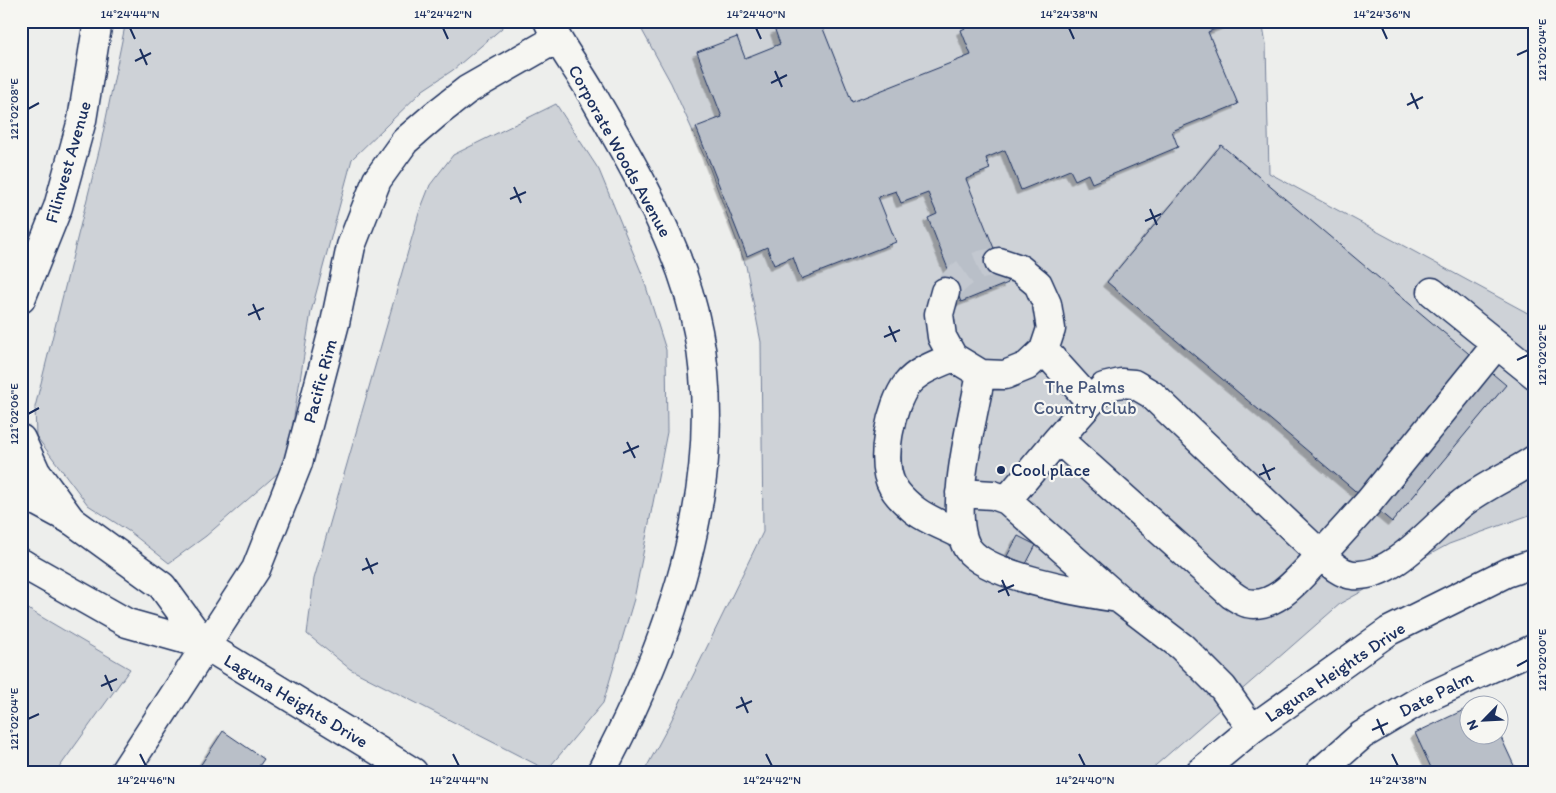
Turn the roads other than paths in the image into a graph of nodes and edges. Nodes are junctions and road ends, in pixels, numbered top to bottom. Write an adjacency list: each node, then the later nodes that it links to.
1 (98, 21): 6 (street, Filinvest Avenue)
2 (552, 30): 25 (street, Pacific Rim); 30 (street, Corporate Woods Avenue)
3 (999, 262): 8 (street)
4 (945, 292): 9 (street)
5 (1432, 292): 7 (street)
6 (21, 298)
7 (1497, 344): 11 (street); 21 (street)
8 (1044, 350): 10 (street); 12 (street)
9 (953, 357): 10 (street); 20 (street)
10 (981, 374): 17 (street)
11 (1535, 375)
12 (1090, 401): 14 (street); 21 (street)
13 (21, 439): 19 (street)
14 (1058, 439): 18 (street); 21 (street)
15 (1535, 459): 21 (street)
16 (21, 493): 19 (street, Laguna Heights Drive)
17 (960, 493): 18 (street); 20 (street)
18 (1007, 500): 24 (street)
19 (71, 520): 25 (street, Laguna Heights Drive)
20 (962, 535): 24 (street)
21 (1321, 555)
22 (1535, 563): 27 (street, Laguna Heights Drive)
23 (22, 564): 25 (street, Laguna Heights Drive)
24 (1118, 598): 27 (street)
25 (205, 646): 28 (street, Pacific Rim); 29 (street, Laguna Heights Drive)
26 (1535, 648): 32 (street, Date Palm)
27 (1252, 729): 31 (street, Laguna Heights Drive)
28 (124, 772)
29 (412, 772)
30 (601, 772)
31 (1200, 772)
32 (1320, 772)

